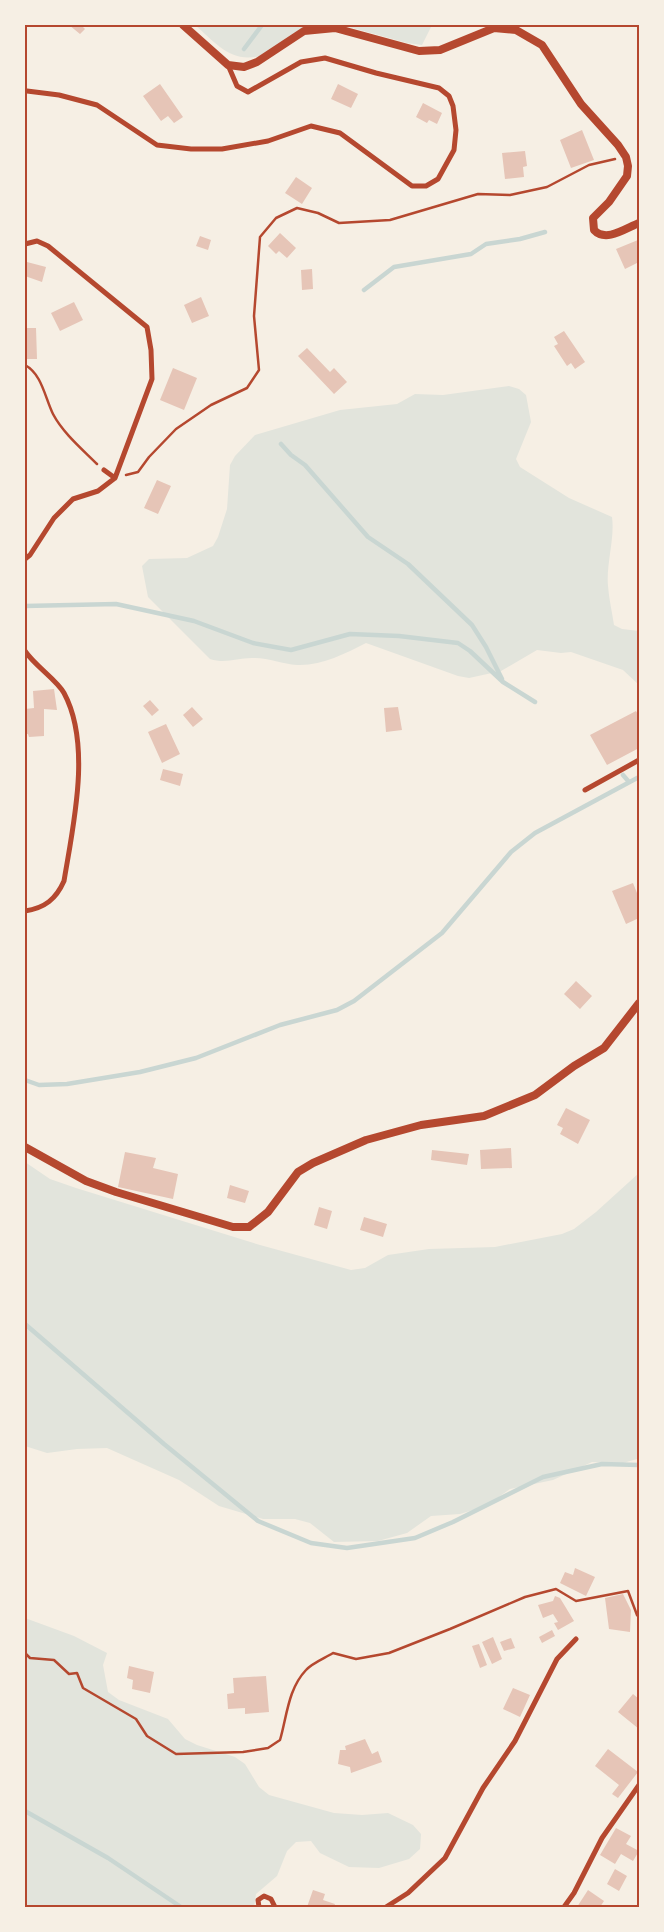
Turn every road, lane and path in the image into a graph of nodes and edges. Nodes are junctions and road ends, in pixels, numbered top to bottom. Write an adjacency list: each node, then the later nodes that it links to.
1 (183, 25): 2 (street)
2 (228, 65): 3 (street); 4 (street)
3 (27, 91)
4 (626, 157): 5 (street); 9 (path)
5 (639, 223)
6 (25, 244): 9 (street)
7 (25, 365): 8 (path)
8 (104, 470): 9 (street)
9 (115, 478): 10 (street)
10 (25, 559)
11 (25, 651): 14 (street)
12 (639, 760): 13 (street)
13 (585, 790)
14 (25, 911)
15 (639, 1003): 16 (street)
16 (25, 1147)
17 (638, 1616): 19 (path)
18 (576, 1639): 23 (street)
19 (25, 1653)
20 (639, 1785): 24 (street)
21 (258, 1907): 22 (street)
22 (275, 1907)
23 (386, 1907)
24 (564, 1907)

